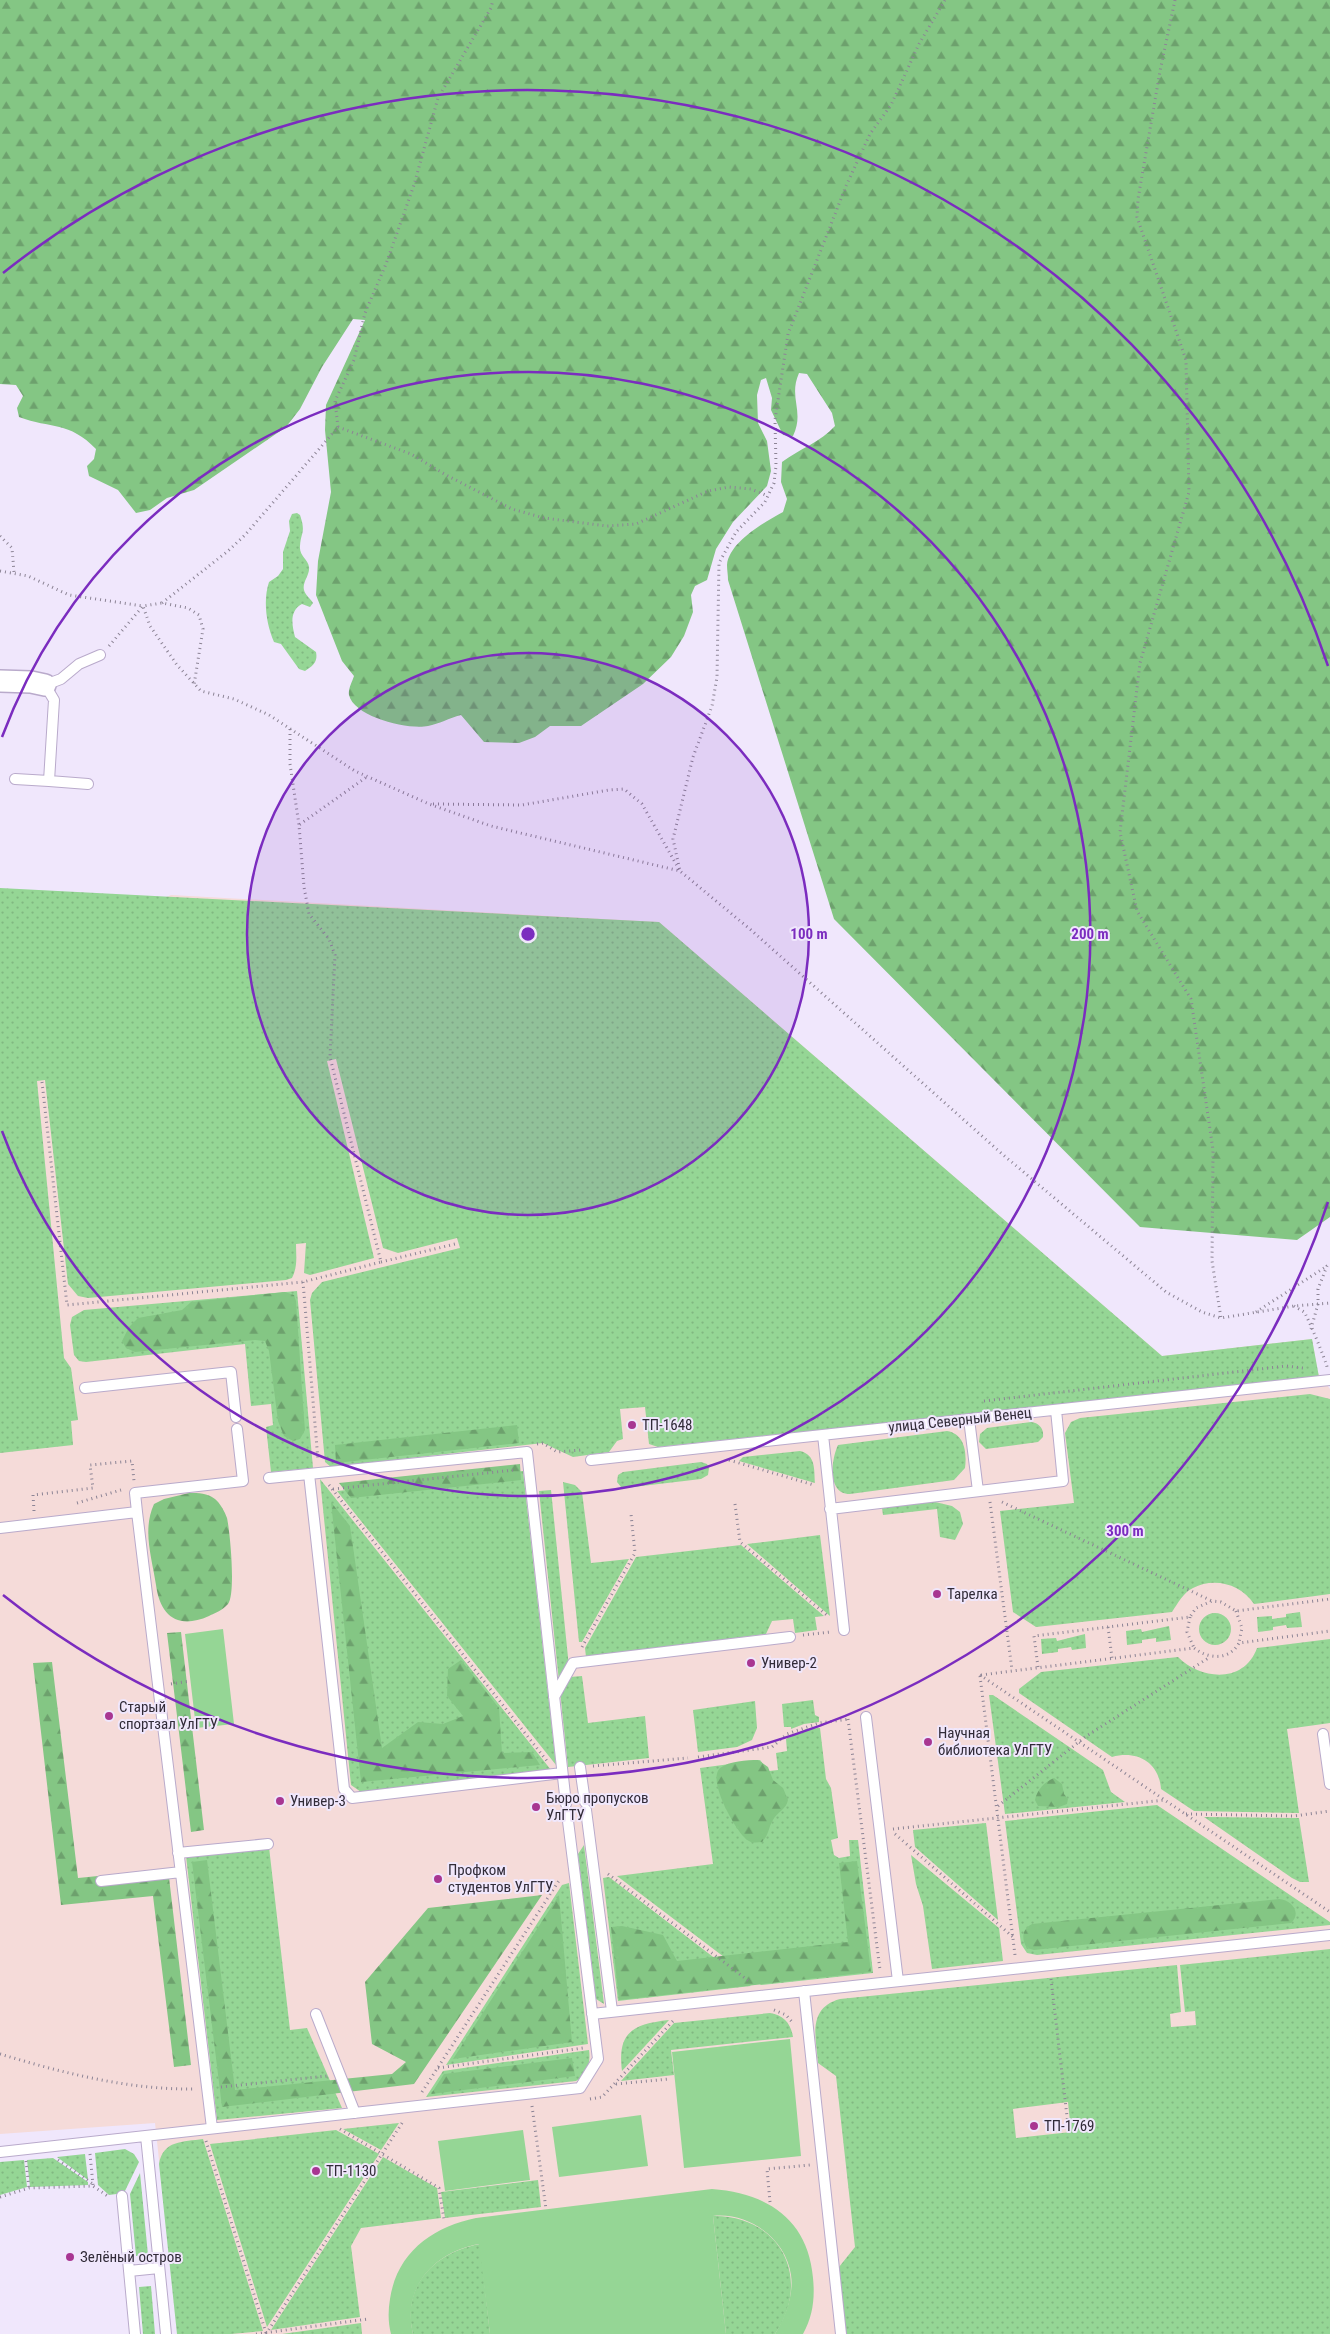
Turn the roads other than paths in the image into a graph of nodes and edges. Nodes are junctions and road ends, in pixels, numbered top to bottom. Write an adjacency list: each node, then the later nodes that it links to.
1 (100, 655): 3 (lane)
2 (0, 681): 3 (street)
3 (45, 685): 5 (lane)
4 (15, 778): 5 (lane)
5 (49, 781): 6 (lane)
6 (88, 784)
7 (1329, 1380): 9 (lane, улица Северный Венец)
8 (85, 1388): 10 (lane)
9 (1056, 1410): 11 (lane, улица Северный Венец); 17 (lane)
10 (236, 1418)
11 (970, 1419): 13 (lane, улица Северный Венец); 17 (lane)
12 (237, 1429): 19 (lane)
13 (823, 1435): 14 (lane, улица Северный Венец); 18 (lane)
14 (591, 1460)
15 (314, 1474): 16 (lane); 23 (lane); 27 (lane)
16 (269, 1478)
17 (978, 1491): 18 (lane)
18 (830, 1509): 21 (lane)
19 (137, 1512): 20 (lane); 30 (lane)
20 (0, 1528)
21 (844, 1630)
22 (790, 1637): 23 (lane)
23 (554, 1698): 27 (lane)
24 (866, 1717): 34 (lane)
25 (1323, 1734): 28 (lane)
26 (580, 1767): 36 (lane)
27 (562, 1772): 38 (lane)
28 (1330, 1784)
29 (268, 1844): 30 (lane)
30 (178, 1853): 31 (lane)
31 (181, 1872): 32 (lane); 40 (lane)
32 (101, 1881)
33 (1330, 1935): 34 (lane)
34 (898, 1981): 35 (lane)
35 (804, 1991): 36 (lane); 48 (lane)
36 (612, 2011): 38 (lane)
37 (316, 2014): 39 (lane)
38 (592, 2014): 39 (lane)
39 (355, 2113): 40 (lane)
40 (207, 2129): 41 (lane)
41 (146, 2136): 42 (lane); 44 (lane)
42 (0, 2152)
43 (122, 2196): 45 (lane)
44 (159, 2268): 45 (lane); 47 (lane)
45 (129, 2271): 46 (lane)
46 (135, 2334)
47 (166, 2334)
48 (841, 2334)

